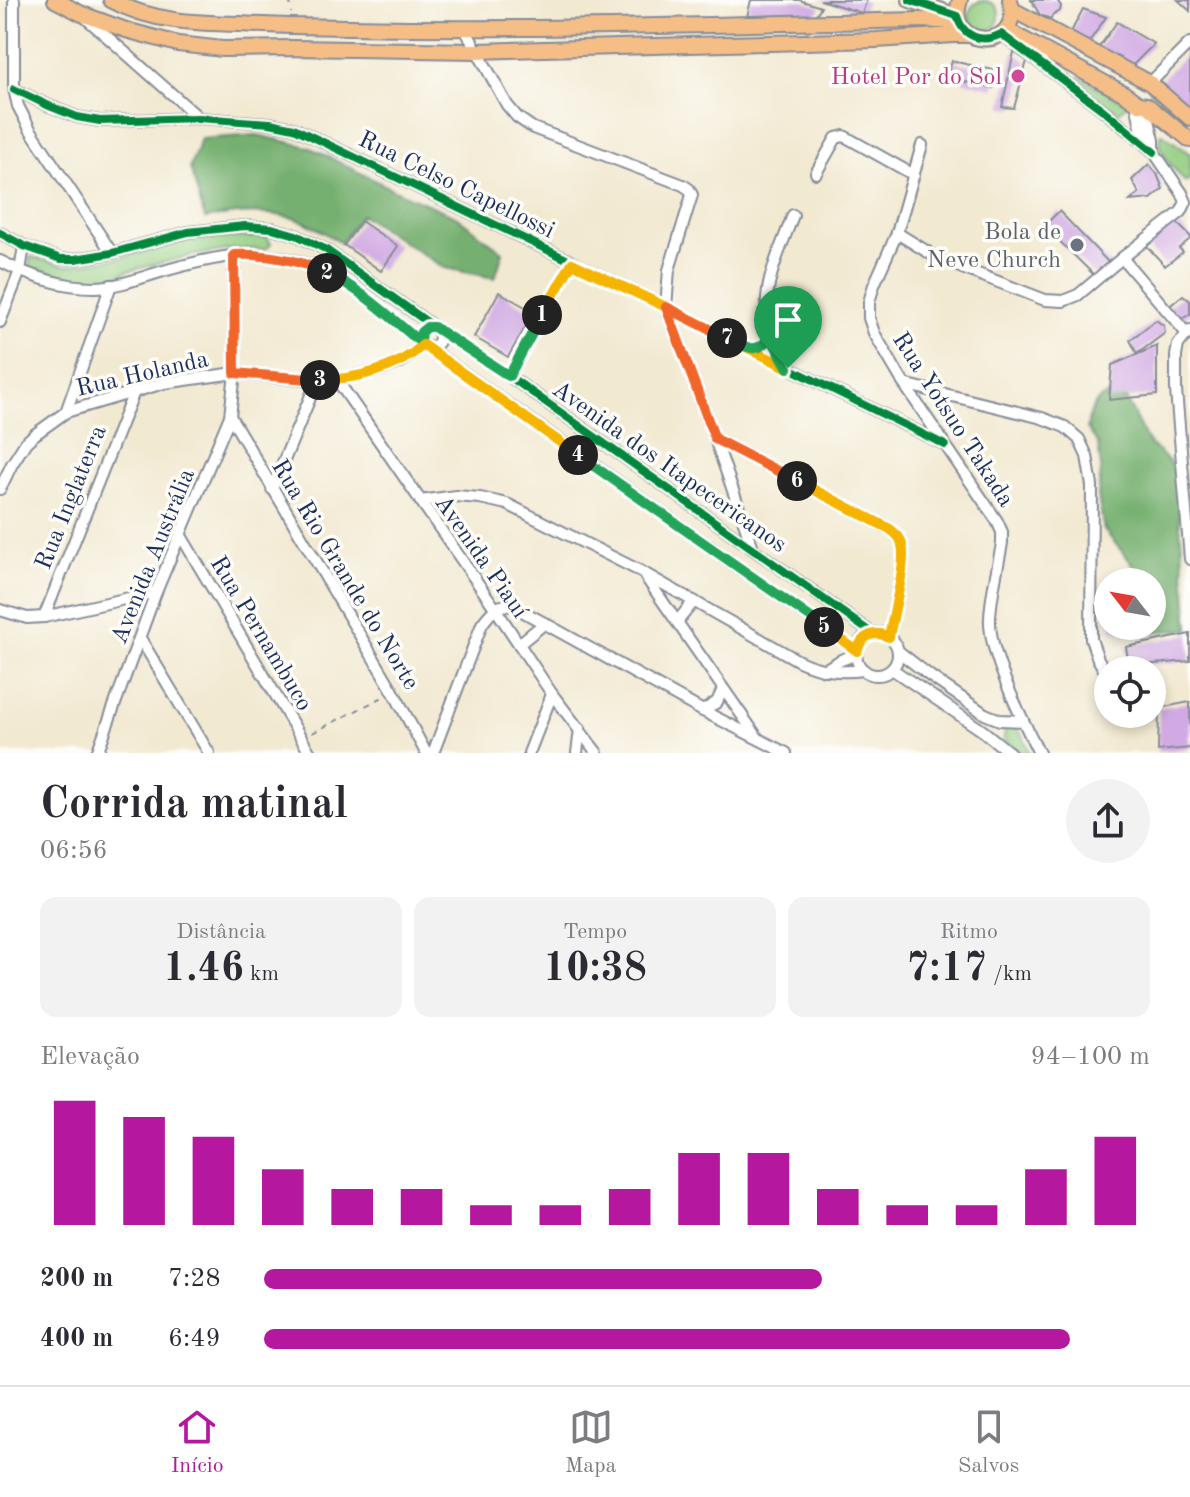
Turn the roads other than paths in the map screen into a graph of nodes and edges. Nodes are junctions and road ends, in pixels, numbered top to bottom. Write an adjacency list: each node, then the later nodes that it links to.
1 (14, 0): 19 (street)
2 (55, 0): 7 (main road)
3 (111, 0): 10 (main road)
4 (910, 0): 8 (main road)
5 (960, 0): 8 (main road)
6 (1011, 5): 12 (main road); 18 (main road)
7 (82, 14): 16 (main road); 21 (street)
8 (958, 19): 9 (main road); 13 (main road)
9 (877, 21): 11 (main road); 14 (main road)
10 (292, 26): 11 (main road); 16 (main road)
11 (465, 29): 17 (street)
12 (1003, 32): 13 (main road); 20 (main road); 25 (street)
13 (970, 35): 14 (main road)
14 (876, 40): 17 (main road)
15 (1190, 43): 18 (street)
16 (292, 48): 17 (main road)
17 (476, 51): 38 (street)
18 (1150, 84): 20 (main road); 20 (main road); 22 (main road)
19 (14, 89): 21 (street, Rua Celso Capellossi); 32 (street)
20 (1141, 103): 23 (main road); 25 (street)
21 (199, 118): 38 (street, Rua Celso Capellossi)
22 (1190, 118)
23 (1190, 140)
24 (922, 145): 27 (street, Rua Yotsuo Takada)
25 (1154, 152): 34 (street)
26 (816, 173): 27 (street)
27 (914, 175): 30 (street, Rua Yotsuo Takada)
28 (793, 215): 41 (street)
29 (0, 233): 31 (street, Avenida dos Itapecericanos)
30 (897, 233): 34 (street); 49 (street, Rua Yotsuo Takada)
31 (24, 246): 32 (street, Avenida dos Itapecericanos); 36 (street)
32 (112, 253): 40 (street, Avenida dos Itapecericanos)
33 (234, 255): 37 (street, Avenida dos Itapecericanos); 43 (street, Avenida dos Itapecericanos); 46 (street, Avenida Austrália)
34 (1122, 258): 42 (street)
35 (0, 261): 36 (street, Avenida dos Itapecericanos)
36 (20, 271): 37 (street, Avenida dos Itapecericanos); 39 (street)
37 (111, 285): 51 (street)
38 (666, 307): 44 (street, Rua Celso Capellossi); 53 (street)
39 (0, 322)
40 (437, 329): 43 (street); 59 (street, Avenida dos Itapecericanos)
41 (770, 332): 44 (street); 45 (street)
42 (1189, 333): 60 (street)
43 (423, 345): 47 (street, Rua Holanda); 74 (street, Avenida dos Itapecericanos)
44 (748, 349): 45 (street, Rua Celso Capellossi)
45 (788, 368): 54 (street, Rua Celso Capellossi)
46 (235, 373): 48 (street, Rua Holanda); 50 (street, Rua Holanda); 52 (street, Avenida Austrália)
47 (337, 380): 48 (street, Rua Holanda); 57 (street, Avenida Piauí)
48 (317, 381): 56 (street)
49 (904, 384): 54 (street, Rua Yotsuo Takada); 75 (street)
50 (134, 392): 51 (street, Rua Holanda); 66 (street, Rua Inglaterra)
51 (66, 412): 55 (street, Rua Holanda)
52 (230, 416): 56 (street, Rua Rio Grande do Norte); 58 (street, Avenida Austrália)
53 (715, 439): 59 (street); 70 (street)
54 (945, 445): 83 (street, Rua Yotsuo Takada)
55 (0, 489)
56 (272, 489): 90 (street, Rua Rio Grande do Norte)
57 (420, 501): 61 (street); 64 (street, Avenida Piauí)
58 (180, 534): 62 (street, Avenida Austrália); 89 (street, Rua Pernambuco)
59 (753, 548): 69 (street, Avenida dos Itapecericanos)
60 (1190, 559)
61 (642, 572): 63 (street); 67 (street)
62 (156, 592): 66 (street); 71 (street, Avenida Austrália)
63 (694, 601): 67 (street); 77 (street)
64 (495, 608): 68 (street); 72 (street, Avenida Piauí); 91 (street)
65 (0, 610): 66 (street)
66 (44, 617)
67 (677, 622): 79 (street)
68 (545, 623): 72 (street); 81 (street)
69 (873, 634): 70 (street); 74 (street)
70 (889, 637): 73 (street)
71 (140, 638): 87 (street, Avenida Austrália); 88 (street)
72 (519, 644): 80 (street, Avenida Piauí)
73 (898, 651): 76 (street); 82 (street)
74 (857, 652): 77 (street); 78 (street)
75 (1097, 656)
76 (892, 669): 78 (street); 86 (street)
77 (824, 670): 78 (street)
78 (864, 670)
79 (723, 689): 81 (street); 85 (street)
80 (552, 694): 84 (street, Avenida Piauí); 92 (street)
81 (703, 711): 85 (street)
82 (1000, 720): 83 (street); 86 (street)
83 (1023, 721): 97 (street)
84 (580, 729): 93 (street); 94 (street, Avenida Piauí)
85 (758, 738): 95 (street)
86 (996, 741): 96 (street)
87 (99, 752)
88 (209, 753)
89 (310, 753)
90 (426, 753)
91 (433, 753)
92 (529, 753)
93 (577, 753)
94 (597, 753)
95 (786, 753)
96 (1010, 753)
97 (1039, 753)

